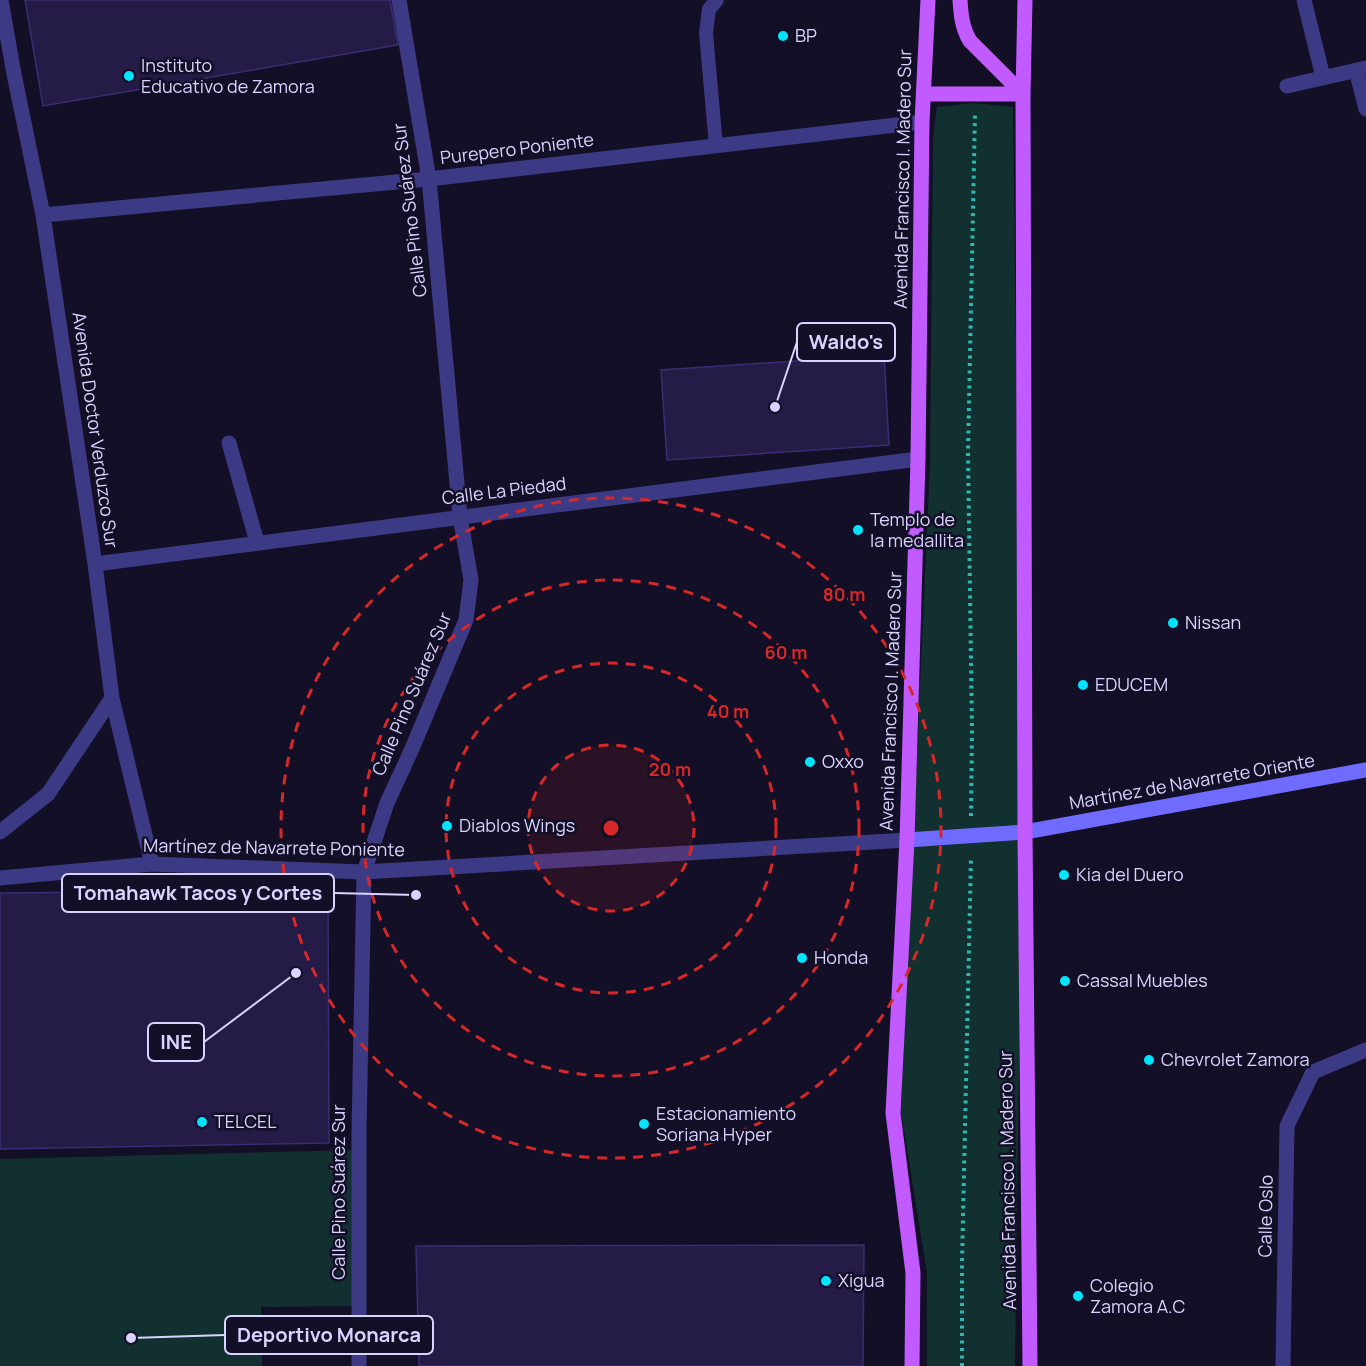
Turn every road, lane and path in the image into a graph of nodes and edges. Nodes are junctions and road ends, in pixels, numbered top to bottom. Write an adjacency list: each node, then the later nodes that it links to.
1 (1, 0): 9 (street, Avenida Doctor Verduzco Sur)
2 (399, 0): 18 (street, Calle Pino Suárez Sur)
3 (717, 0): 17 (lane)
4 (928, 0): 12 (main road, Avenida Francisco I. Madero Sur)
5 (960, 0): 14 (main road)
6 (1025, 0): 14 (main road, Avenida Francisco I. Madero Sur)
7 (1304, 0): 10 (street)
8 (1361, 69): 10 (street); 15 (street)
9 (7, 75): 19 (street, Avenida Doctor Verduzco Sur)
10 (1323, 77): 11 (street)
11 (1287, 86)
12 (924, 94): 13 (main road); 16 (main road, Avenida Francisco I. Madero Sur)
13 (975, 94): 14 (main road); 29 (path)
14 (1023, 94): 28 (main road, Avenida Francisco I. Madero Sur)
15 (1366, 109)
16 (922, 122): 17 (street, Purepero Poniente); 21 (main road, Avenida Francisco I. Madero Sur)
17 (717, 146): 18 (street, Purepero Poniente)
18 (429, 179): 19 (street, Purepero Poniente); 22 (street, Calle Pino Suárez Sur)
19 (43, 215): 24 (street, Avenida Doctor Verduzco Sur)
20 (229, 443): 23 (street)
21 (918, 459): 22 (street, Calle La Piedad); 30 (main road, Avenida Francisco I. Madero Sur)
22 (460, 516): 23 (street, Calle La Piedad); 32 (street, Calle Pino Suárez Sur)
23 (257, 542): 24 (street, Calle La Piedad)
24 (95, 564): 25 (street, Avenida Doctor Verduzco Sur)
25 (112, 698): 27 (street); 31 (street, Avenida Doctor Verduzco Sur)
26 (1366, 770): 28 (street, Martínez de Navarrete Oriente)
27 (0, 832)
28 (1025, 832): 29 (street, Martínez de Navarrete Oriente); 38 (main road, Avenida Francisco I. Madero Sur)
29 (971, 836): 30 (street, Martínez de Navarrete Oriente); 37 (path)
30 (907, 840): 32 (street, Martínez de Navarrete Poniente); 36 (main road, Avenida Francisco I. Madero Sur)
31 (152, 864): 32 (street, Martínez de Navarrete Poniente); 33 (street, Martínez de Navarrete Poniente)
32 (364, 872): 35 (street, Calle Pino Suárez Sur)
33 (0, 878)
34 (1366, 1050): 39 (street, Calle Oslo)
35 (360, 1366)
36 (912, 1366)
37 (962, 1366)
38 (1030, 1366)
39 (1283, 1366)

